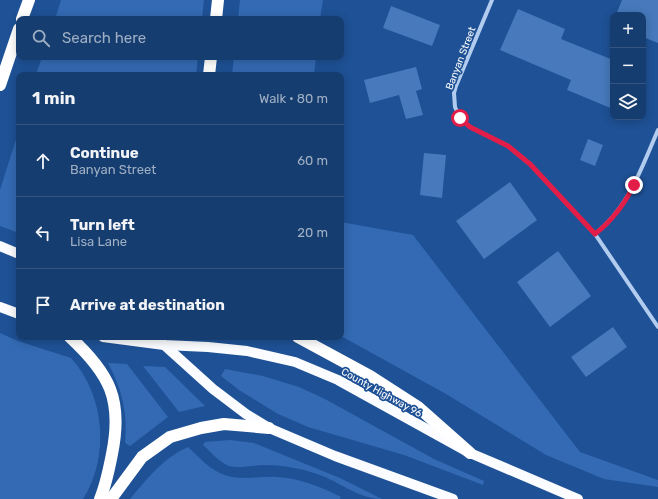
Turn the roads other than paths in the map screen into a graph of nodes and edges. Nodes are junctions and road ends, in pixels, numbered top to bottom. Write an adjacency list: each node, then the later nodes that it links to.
1 (29, 0): 4 (highway)
2 (218, 0): 5 (highway)
3 (492, 0): 11 (street, Banyan Street)
4 (23, 16)
5 (216, 16)
6 (16, 38): 9 (highway)
7 (211, 60): 8 (highway)
8 (209, 72)
9 (0, 85)
10 (658, 130): 11 (street)
11 (595, 234): 16 (street, Banyan Street)
12 (0, 246): 13 (main road)
13 (16, 253)
14 (4, 309): 15 (main road)
15 (16, 313)
16 (658, 327)
17 (73, 340): 24 (highway)
18 (126, 340): 21 (main road, County Highway 96)
19 (158, 340): 21 (main road)
20 (304, 340): 23 (highway)
21 (164, 345): 22 (main road); 23 (main road, County Highway 96)
22 (269, 428): 25 (highway); 26 (main road)
23 (470, 453): 27 (main road, County Highway 96)
24 (100, 499)
25 (111, 499)
26 (452, 499)
27 (578, 499)

